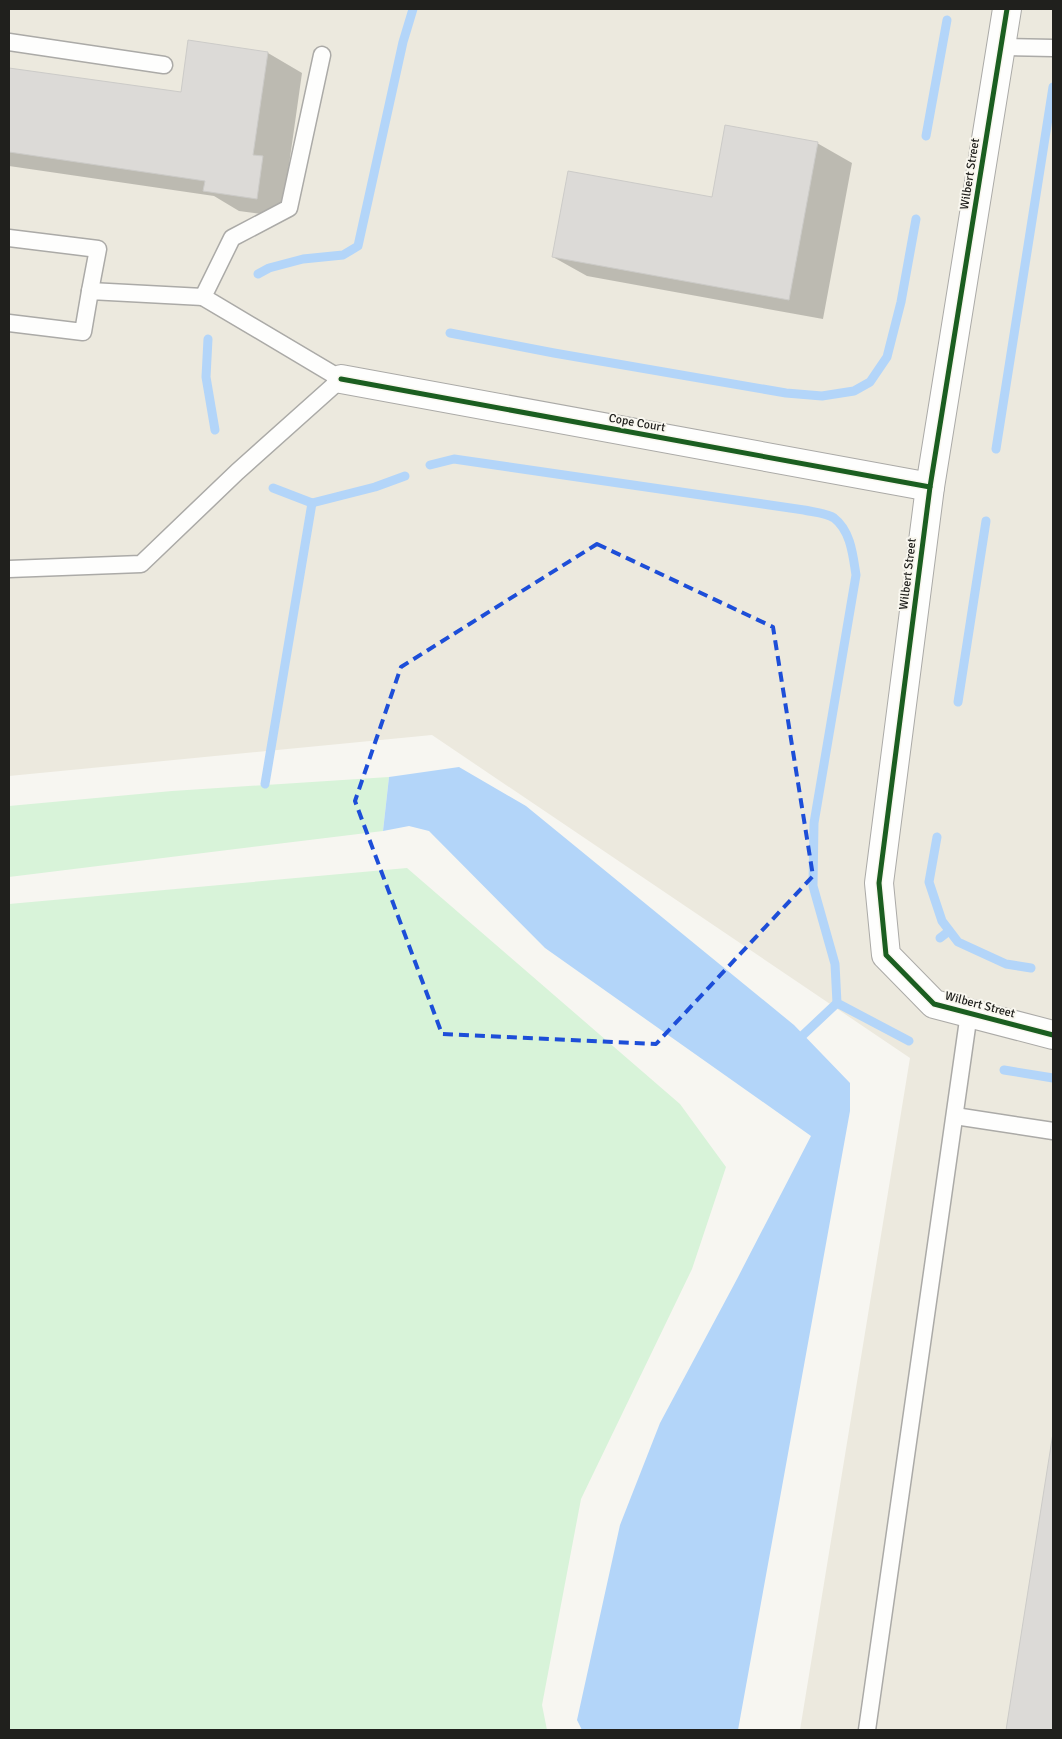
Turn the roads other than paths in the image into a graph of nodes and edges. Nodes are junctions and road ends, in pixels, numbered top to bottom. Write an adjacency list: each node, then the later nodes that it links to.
1 (1007, 9): 3 (street, Wilbert Street)
2 (9, 42): 6 (lane)
3 (1000, 47): 4 (lane); 12 (street, Wilbert Street)
4 (1053, 48)
5 (322, 56): 9 (lane)
6 (164, 66)
7 (9, 238): 8 (lane)
8 (90, 291): 9 (lane); 10 (lane)
9 (202, 296): 11 (lane)
10 (9, 323)
11 (341, 379): 12 (street, Cope Court); 13 (lane)
12 (930, 487): 14 (street, Wilbert Street)
13 (9, 569)
14 (969, 1013): 15 (street, Wilbert Street); 16 (lane)
15 (1053, 1036)
16 (955, 1116): 17 (lane); 18 (lane)
17 (1053, 1131)
18 (867, 1730)

